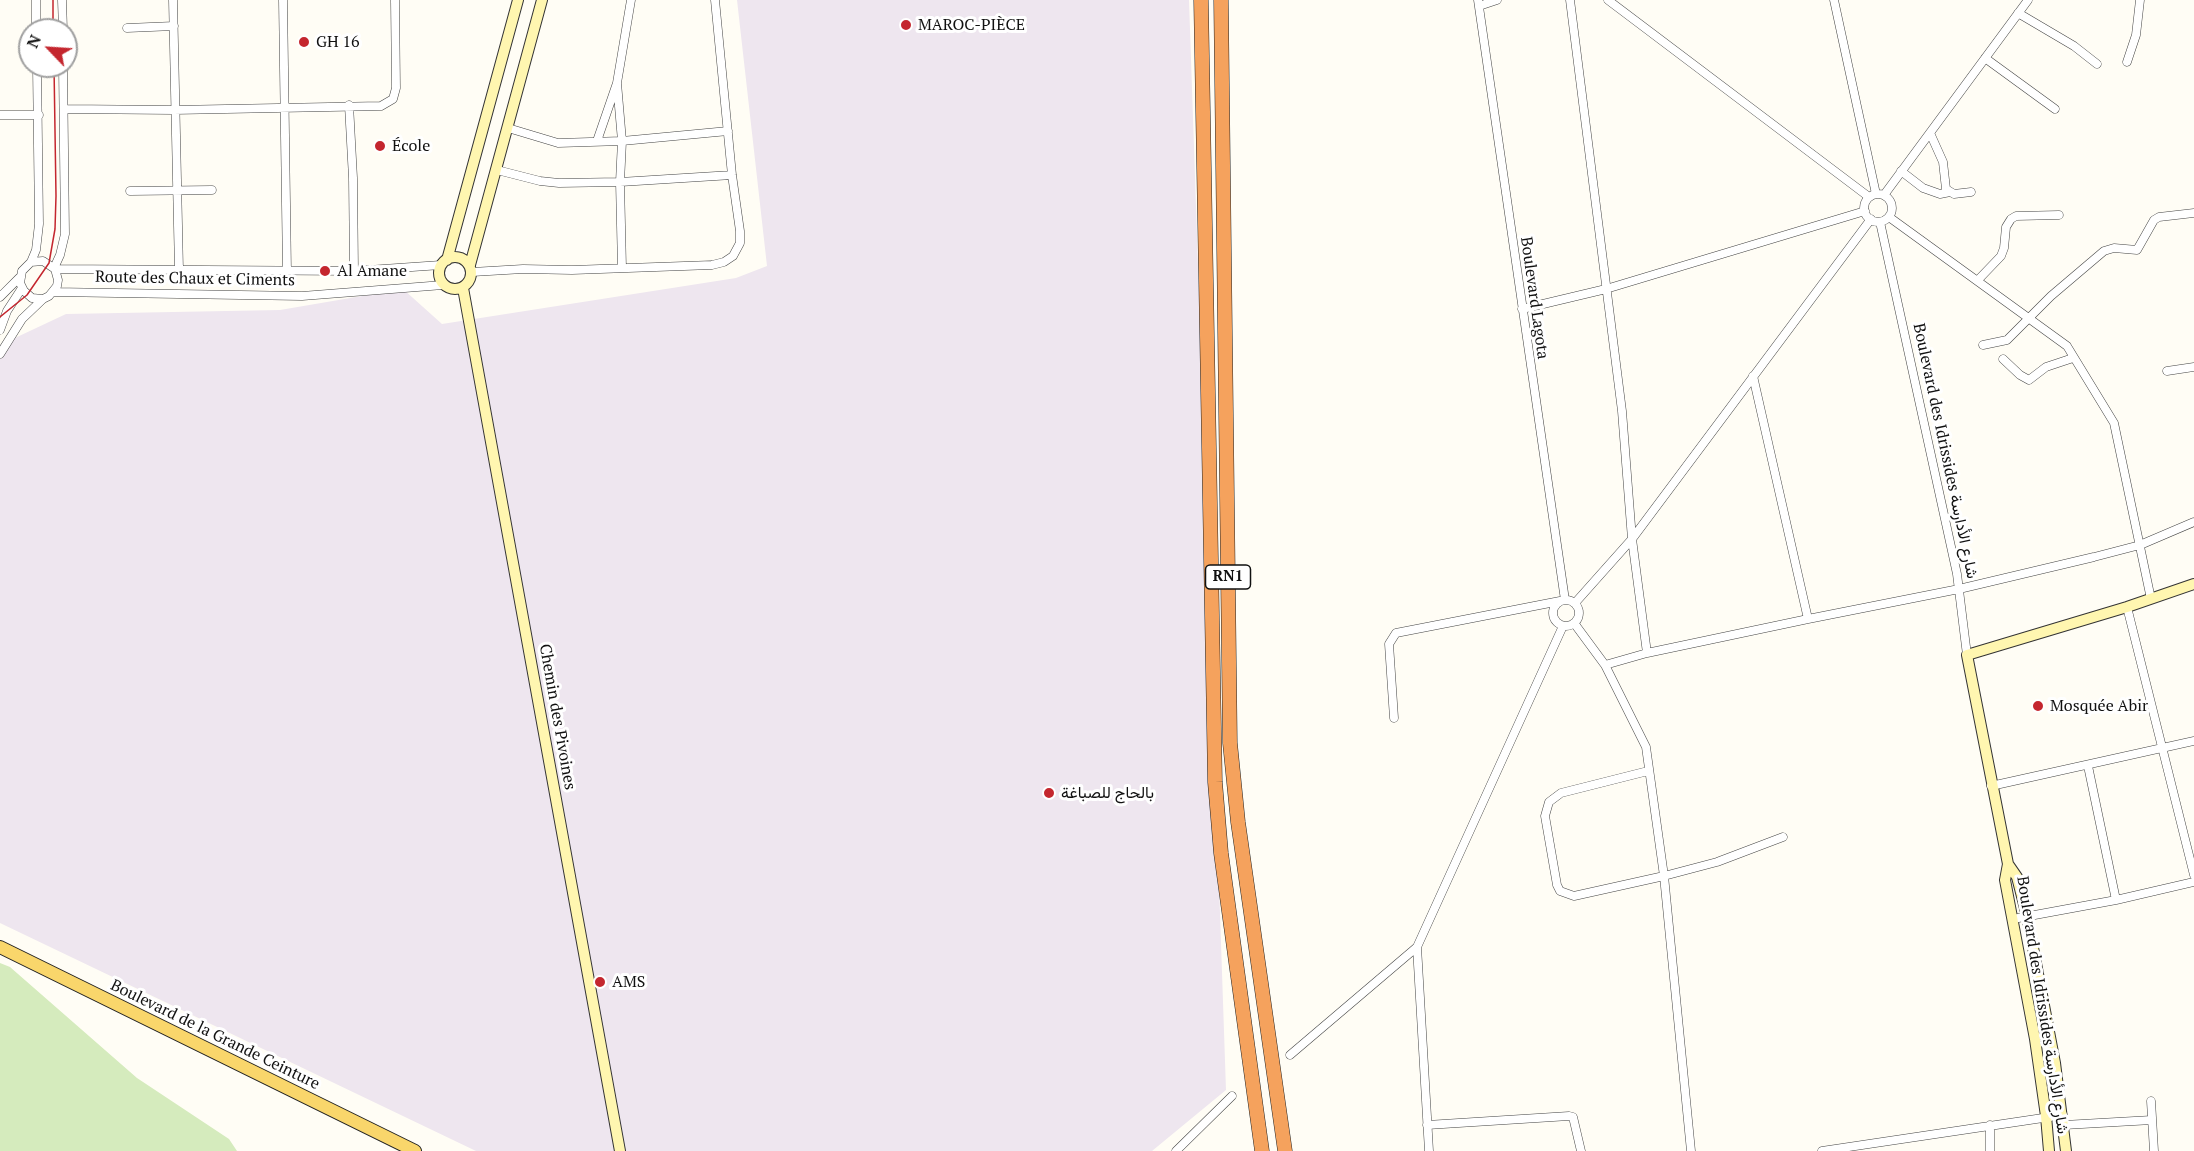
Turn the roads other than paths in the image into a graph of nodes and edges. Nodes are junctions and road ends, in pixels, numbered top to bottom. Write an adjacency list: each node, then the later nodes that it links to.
1 (36, 0): 21 (street)
2 (62, 0): 22 (street)
3 (173, 0): 23 (street)
4 (283, 0): 32 (street)
5 (395, 0): 31 (street)
6 (518, 0): 60 (street)
7 (542, 0): 38 (street)
8 (620, 0): 18 (street)
9 (715, 0): 39 (street)
10 (1201, 0): 130 (highway, RN1)
11 (1221, 0): 131 (highway, RN1)
12 (1497, 0): 19 (street)
13 (1570, 0): 72 (street)
14 (1608, 0): 52 (street)
15 (1834, 0): 52 (street)
16 (2028, 0): 20 (street)
17 (2140, 0): 26 (street)
18 (631, 2): 30 (street)
19 (1478, 3): 76 (street, Boulevard Lagota)
20 (2018, 13): 25 (street); 27 (street)
21 (36, 18)
22 (63, 18)
23 (174, 26): 24 (street); 35 (street)
24 (127, 28)
25 (1985, 58): 34 (street); 40 (street)
26 (2127, 62)
27 (2097, 64)
28 (37, 78): 37 (street)
29 (63, 78): 33 (street)
30 (617, 83): 41 (street); 42 (street)
31 (349, 105): 32 (street); 65 (street)
32 (284, 108): 35 (street); 66 (street)
33 (64, 109): 35 (street); 61 (street)
34 (2055, 109)
35 (174, 110): 49 (street)
36 (0, 115): 37 (street)
37 (39, 115): 59 (street)
38 (508, 128): 41 (street); 43 (street)
39 (728, 132): 42 (street); 45 (street)
40 (1930, 133): 44 (street); 50 (street)
41 (597, 141): 42 (street)
42 (622, 141): 46 (street)
43 (497, 170): 46 (street); 63 (street)
44 (1901, 171): 50 (street); 52 (street)
45 (732, 175): 46 (street); 62 (street)
46 (620, 182): 62 (street)
47 (212, 190): 49 (street)
48 (130, 191): 49 (street)
49 (176, 191): 64 (street)
50 (1950, 192): 51 (street)
51 (1971, 192)
52 (1876, 195): 53 (street); 56 (street)
53 (1865, 212): 57 (street); 72 (street)
54 (2194, 213): 77 (street)
55 (2060, 215): 68 (street)
56 (1889, 217): 58 (street); 68 (street)
57 (1871, 219): 58 (street); 85 (street)
58 (1880, 222): 90 (street, Boulevard des Idrissides شارع الأدارسة)
59 (31, 262): 61 (street); 67 (street)
60 (444, 262): 63 (street); 65 (street, Route des Chaux et Ciments); 69 (street)
61 (54, 268): 64 (street, Route des Chaux et Ciments); 73 (street)
62 (622, 268): 63 (street)
63 (471, 269): 71 (street)
64 (179, 270): 66 (street, Route des Chaux et Ciments)
65 (354, 271): 66 (street, Route des Chaux et Ciments)
66 (287, 272)
67 (20, 277): 70 (street); 74 (street)
68 (1978, 280): 77 (street)
69 (443, 285): 71 (street); 73 (street, Route des Chaux et Ciments)
70 (22, 288): 75 (street); 78 (street)
71 (463, 288): 128 (street, Chemin des Pivoines)
72 (1606, 289): 76 (street); 87 (street)
73 (54, 292): 75 (street)
74 (0, 297)
75 (43, 299): 80 (street)
76 (1522, 309): 92 (street, Boulevard Lagota)
77 (2028, 317): 79 (street); 81 (street)
78 (0, 330)
79 (1983, 345)
80 (0, 354)
81 (2073, 358): 82 (street); 88 (street)
82 (2003, 359)
83 (2194, 367): 84 (street)
84 (2167, 371)
85 (1753, 376): 87 (street); 95 (street)
86 (2194, 522): 88 (street)
87 (1632, 539): 93 (street); 98 (street)
88 (2140, 545): 90 (street); 91 (street)
89 (2194, 584): 91 (street)
90 (1959, 589): 95 (street); 99 (street, Boulevard des Idrissides شارع الأدارسة)
91 (2151, 599): 94 (street)
92 (1562, 600): 93 (street); 97 (street); 101 (street)
93 (1575, 603): 96 (street)
94 (2127, 607): 99 (street); 103 (street)
95 (1808, 619): 98 (street)
96 (1574, 623): 97 (street); 100 (street)
97 (1563, 626): 116 (street)
98 (1647, 653): 100 (street)
99 (1967, 655): 106 (street, Boulevard des Idrissides شارع الأدارسة)
100 (1605, 665): 105 (street)
101 (1394, 718)
102 (2194, 741): 103 (street)
103 (2161, 748): 104 (street); 109 (street)
104 (2088, 766): 106 (street); 112 (street)
105 (1648, 771): 110 (street); 110 (street)
106 (1991, 786): 108 (street, Boulevard des Idrissides شارع الأدارسة)
107 (1783, 837): 110 (street)
108 (2008, 864): 113 (street, Boulevard des Idrissides شارع الأدارسة); 114 (street, Boulevard des Idrissides شارع الأدارسة)
109 (2194, 875)
110 (1664, 876): 134 (street)
111 (2194, 882): 112 (street)
112 (2115, 900): 113 (street)
113 (2027, 916): 114 (street); 121 (street, Boulevard des Idrissides شارع الأدارسة)
114 (2013, 919): 120 (street, Boulevard des Idrissides شارع الأدارسة)
115 (0, 947): 127 (main road, Boulevard de la Grande Ceinture)
116 (1417, 948): 117 (street); 123 (street)
117 (1290, 1055)
118 (1232, 1096): 129 (street)
119 (2151, 1101): 122 (street)
120 (2046, 1116): 121 (street); 124 (street); 138 (street, Boulevard des Idrissides شارع الأدارسة)
121 (2063, 1120): 122 (street); 139 (street, Boulevard des Idrissides شارع الأدارسة)
122 (2152, 1120): 140 (street)
123 (1427, 1125): 132 (street); 133 (street)
124 (1990, 1125): 125 (street); 137 (street)
125 (1888, 1140): 126 (street); 136 (street)
126 (1847, 1148): 135 (street)
127 (415, 1151)
128 (620, 1151)
129 (1176, 1151)
130 (1262, 1151)
131 (1285, 1151)
132 (1430, 1151)
133 (1581, 1151)
134 (1691, 1151)
135 (1822, 1151)
136 (1889, 1151)
137 (1990, 1151)
138 (2049, 1151)
139 (2066, 1151)
140 (2154, 1151)

